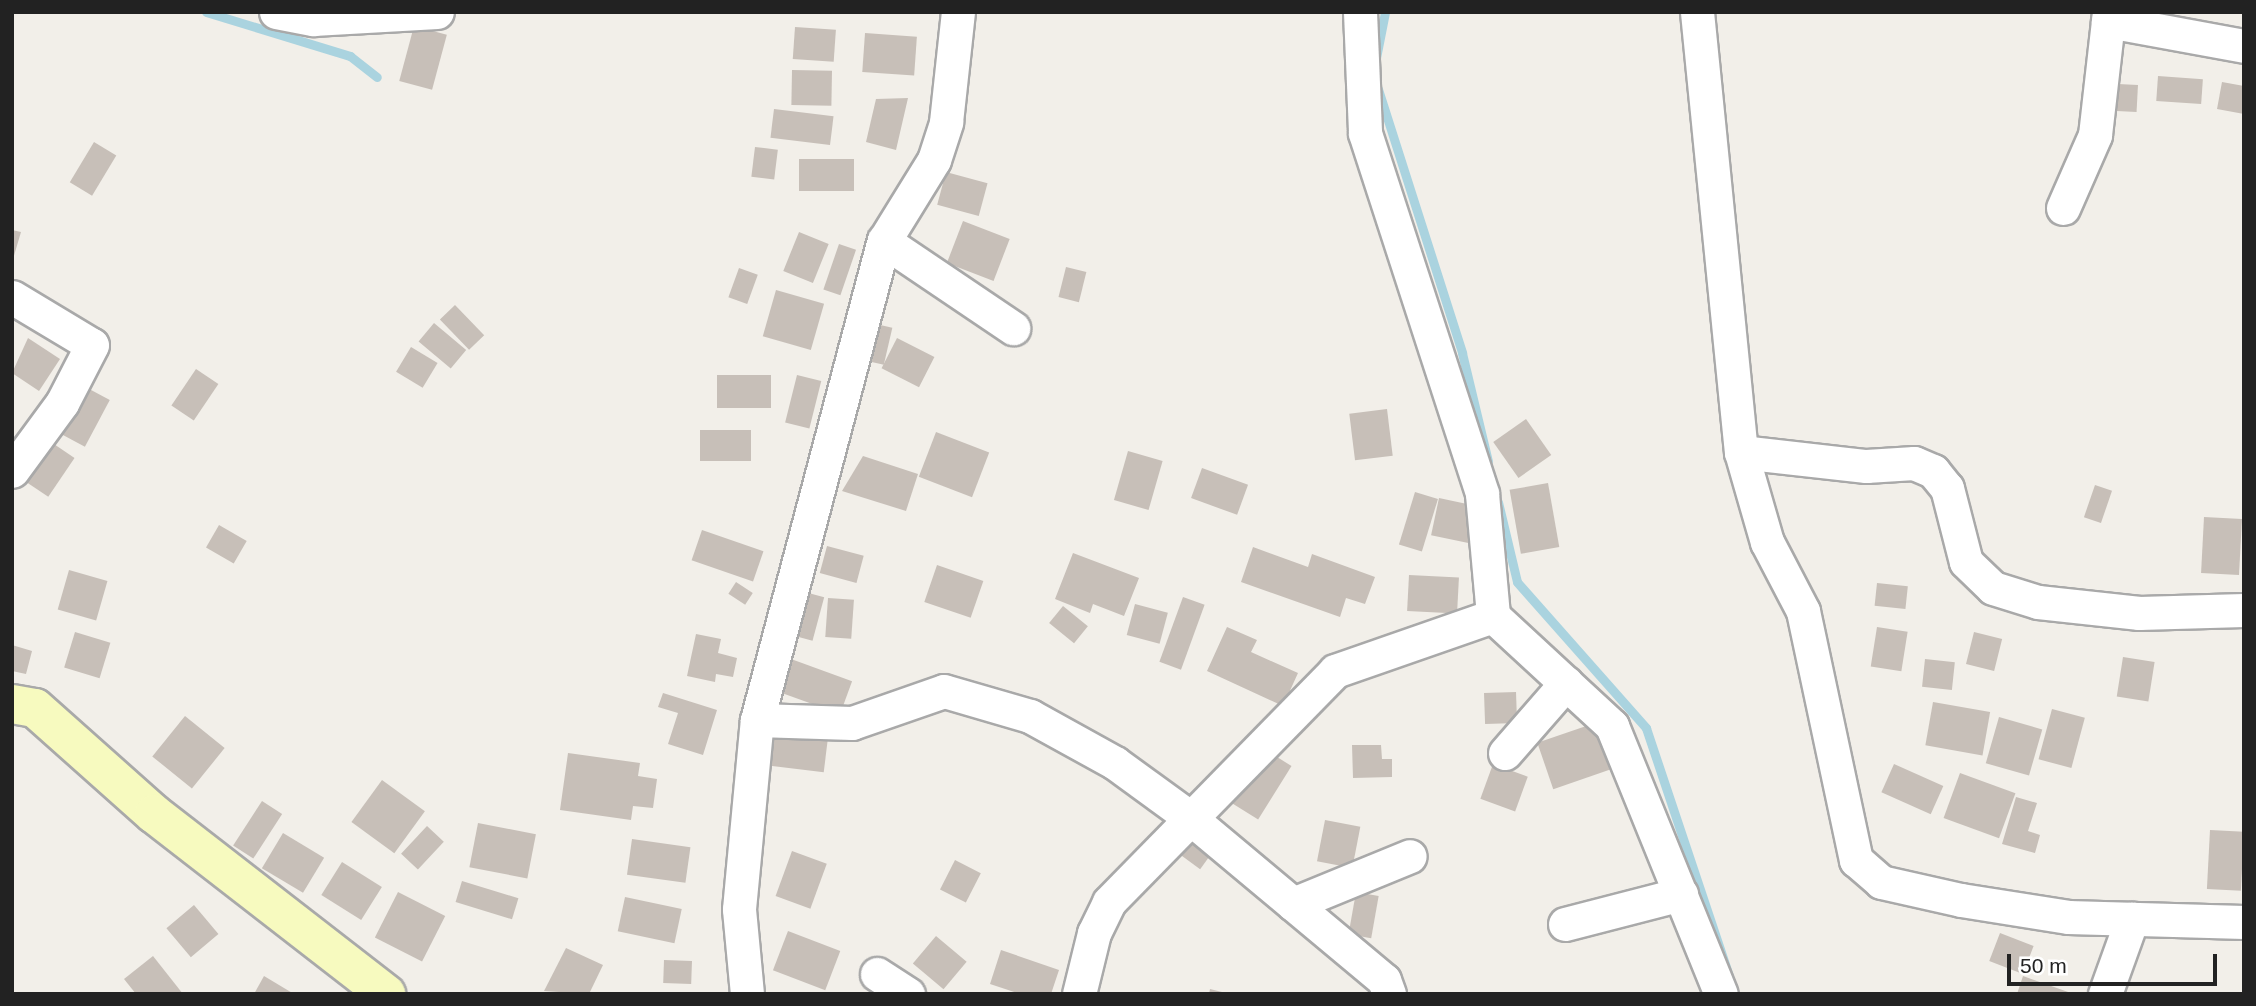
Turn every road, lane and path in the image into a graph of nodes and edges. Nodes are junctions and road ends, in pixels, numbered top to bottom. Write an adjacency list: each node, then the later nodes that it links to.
1 (276, 12): 6 (street)
2 (437, 12): 6 (street)
3 (958, 12): 10 (street)
4 (1360, 12): 16 (street)
5 (1698, 12): 13 (street)
6 (345, 15)
7 (2108, 17): 8 (street); 9 (street)
8 (2244, 46)
9 (2063, 208)
10 (884, 241): 12 (street); 19 (street)
11 (12, 297): 14 (street)
12 (1013, 328)
13 (1741, 452): 15 (street); 25 (street)
14 (12, 471)
15 (2244, 610)
16 (1493, 616): 17 (street); 21 (street)
17 (1566, 683): 20 (street); 23 (street)
18 (12, 704): 29 (main road)
19 (757, 720): 21 (street); 30 (street)
20 (1505, 753)
21 (1189, 817): 24 (street); 32 (street)
22 (1410, 856): 24 (street)
23 (1681, 894): 27 (street); 34 (street)
24 (1293, 904): 33 (street)
25 (2132, 919): 26 (street); 35 (street)
26 (2244, 922)
27 (1564, 924)
28 (877, 974): 31 (street)
29 (386, 994)
30 (747, 994)
31 (908, 994)
32 (1079, 994)
33 (1389, 994)
34 (1721, 994)
35 (2105, 994)

